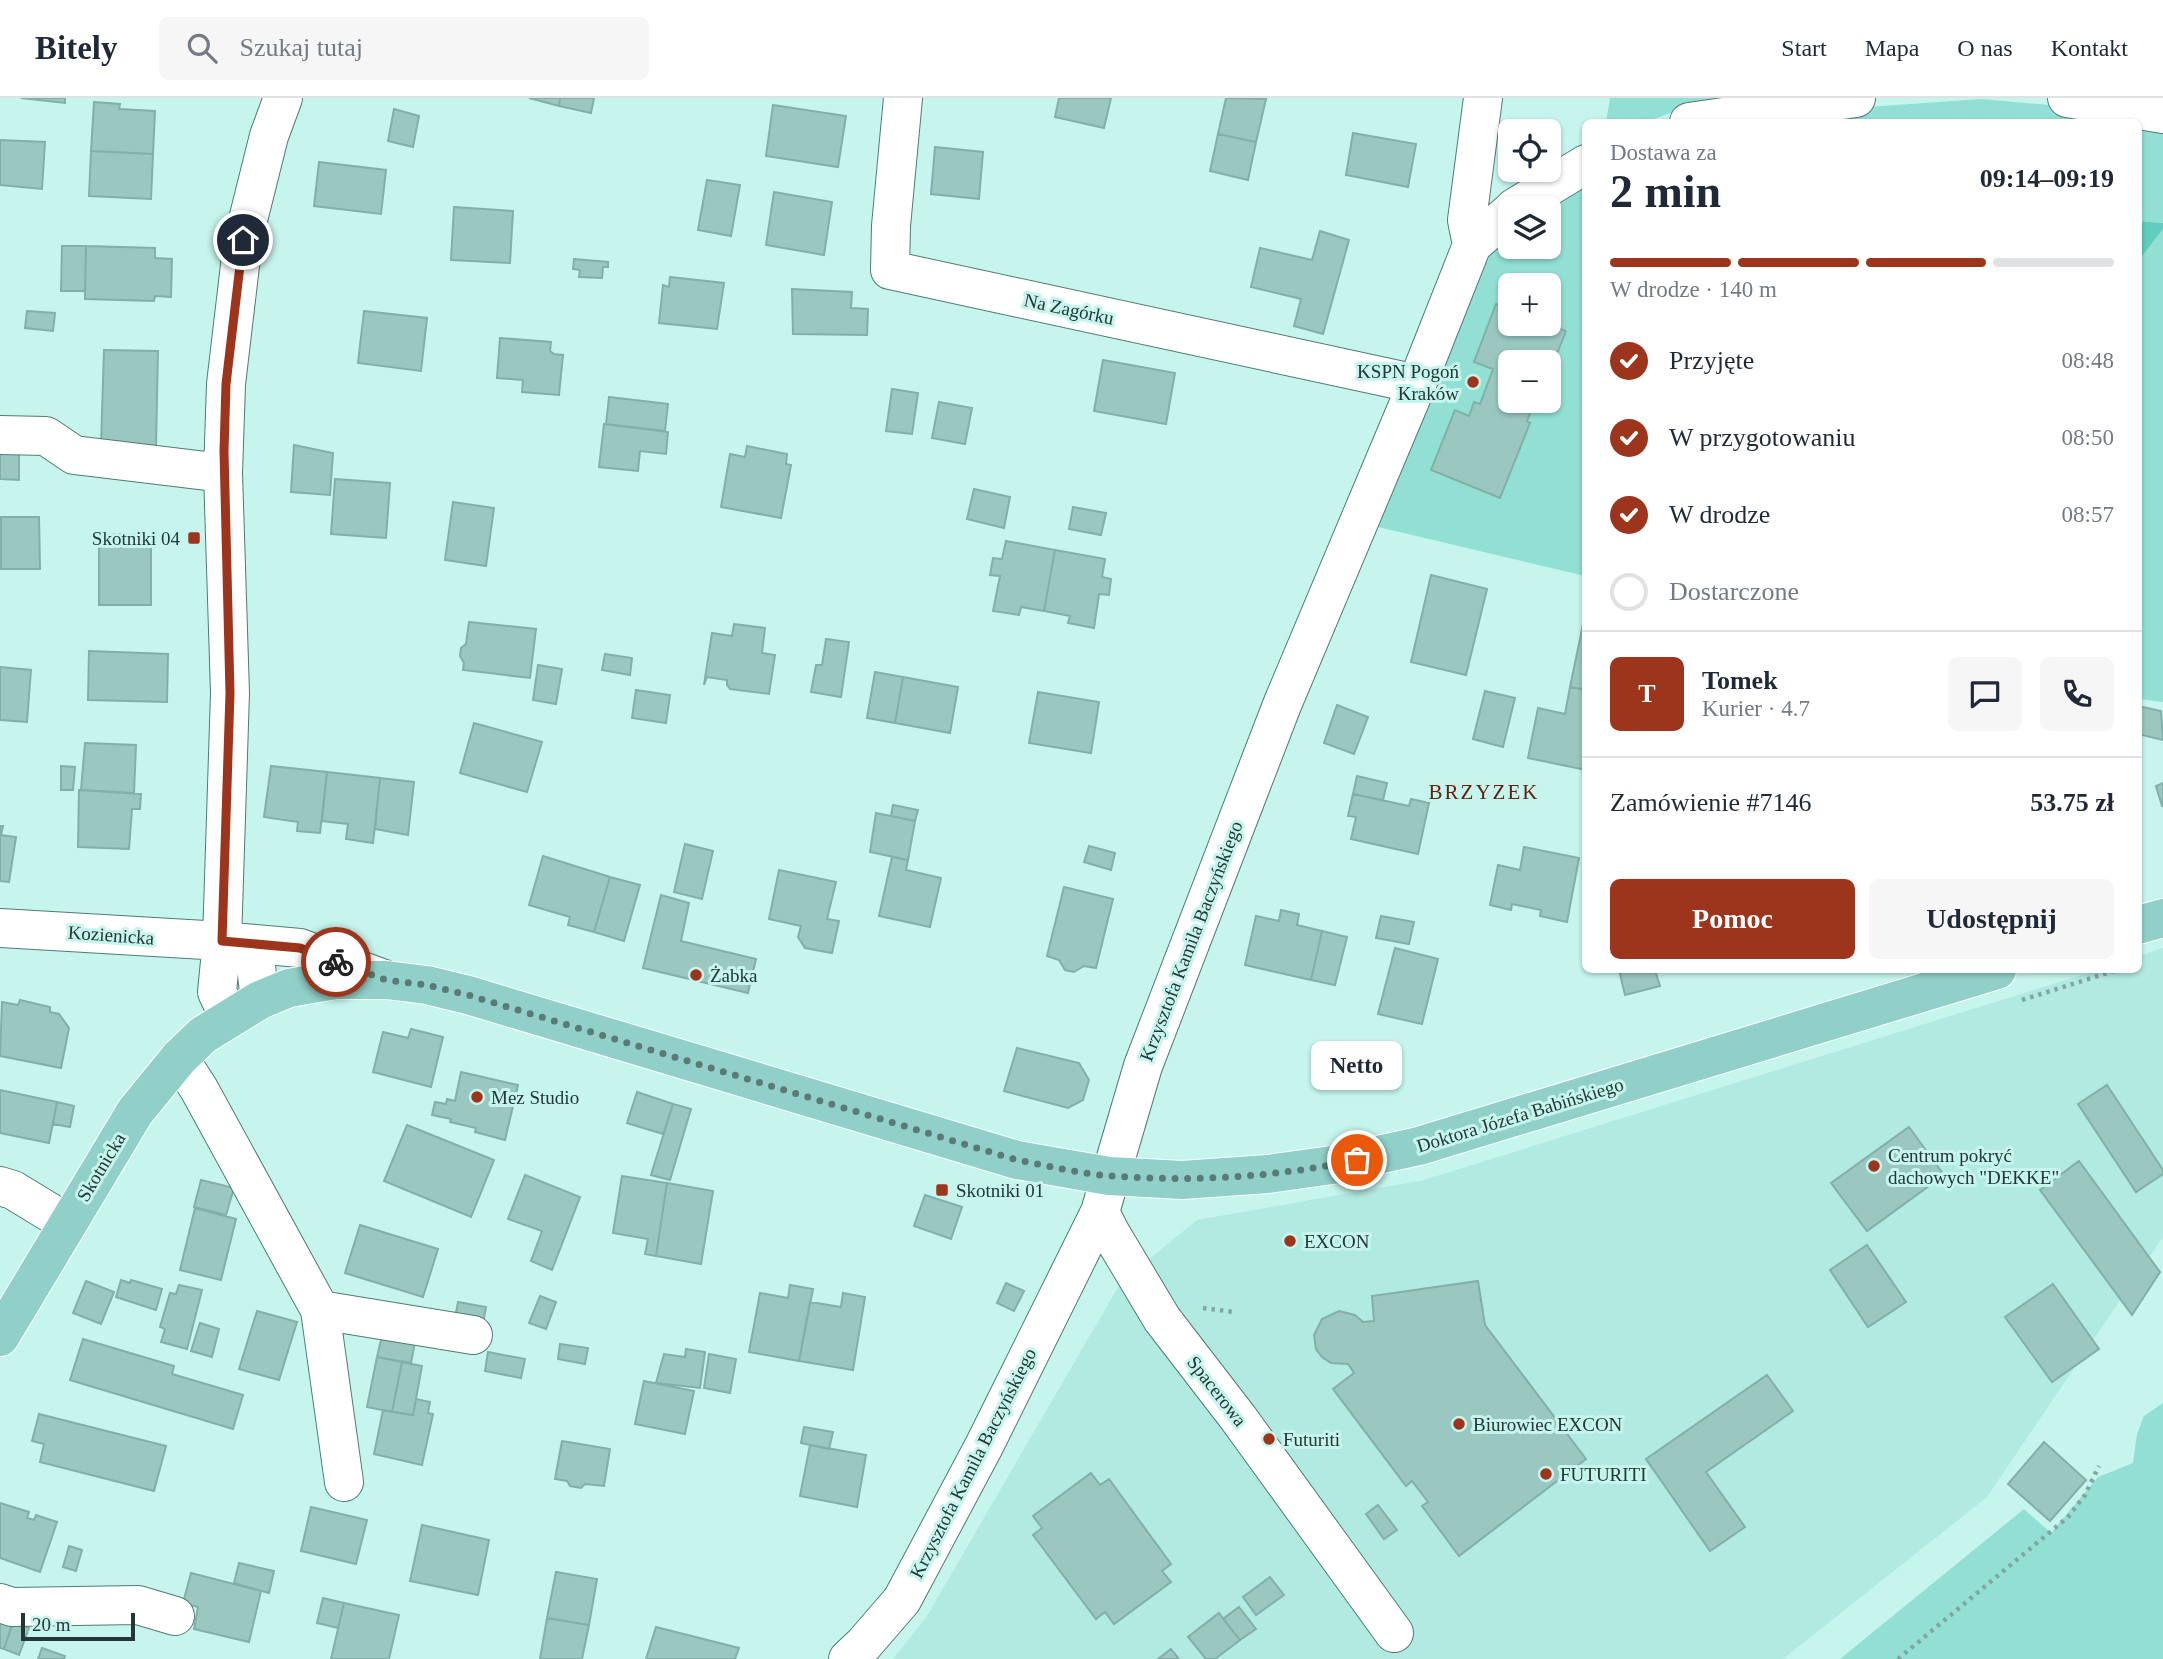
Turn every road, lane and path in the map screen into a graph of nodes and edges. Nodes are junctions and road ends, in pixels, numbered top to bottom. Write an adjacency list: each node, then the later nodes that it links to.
1 (283, 98): 14 (street)
2 (903, 98): 12 (street, Na Zagórku)
3 (1483, 98): 11 (street)
4 (1856, 98): 7 (street)
5 (2067, 98): 6 (street)
6 (2163, 114)
7 (1710, 119)
8 (1582, 166): 9 (street)
9 (1534, 196)
10 (1498, 222): 11 (street, Krzysztofa Kamila Baczyńskiego)
11 (1472, 245): 12 (street, Krzysztofa Kamila Baczyńskiego)
12 (1417, 384): 24 (street, Krzysztofa Kamila Baczyńskiego)
13 (0, 435): 14 (street)
14 (223, 473): 18 (street)
15 (2163, 918): 16 (main road)
16 (2142, 924)
17 (0, 928): 18 (street, Kozienicka)
18 (233, 942): 20 (street); 21 (street)
19 (1987, 973): 24 (main road, Doktora Józefa Babińskiego)
20 (386, 980): 21 (main road, Skotnicka); 24 (main road, Doktora Józefa Babińskiego)
21 (244, 1009): 22 (main road, Skotnicka)
22 (179, 1058): 25 (main road, Skotnicka); 26 (street)
23 (0, 1186): 25 (street)
24 (1105, 1194): 33 (street, Spacerowa); 34 (street, Krzysztofa Kamila Baczyńskiego)
25 (67, 1223): 28 (main road, Skotnicka)
26 (320, 1310): 27 (street); 30 (street)
27 (474, 1335)
28 (0, 1338)
29 (2099, 1466): 35 (path)
30 (344, 1482)
31 (0, 1603): 32 (street)
32 (175, 1616)
33 (1394, 1633)
34 (848, 1659)
35 (1898, 1659)

